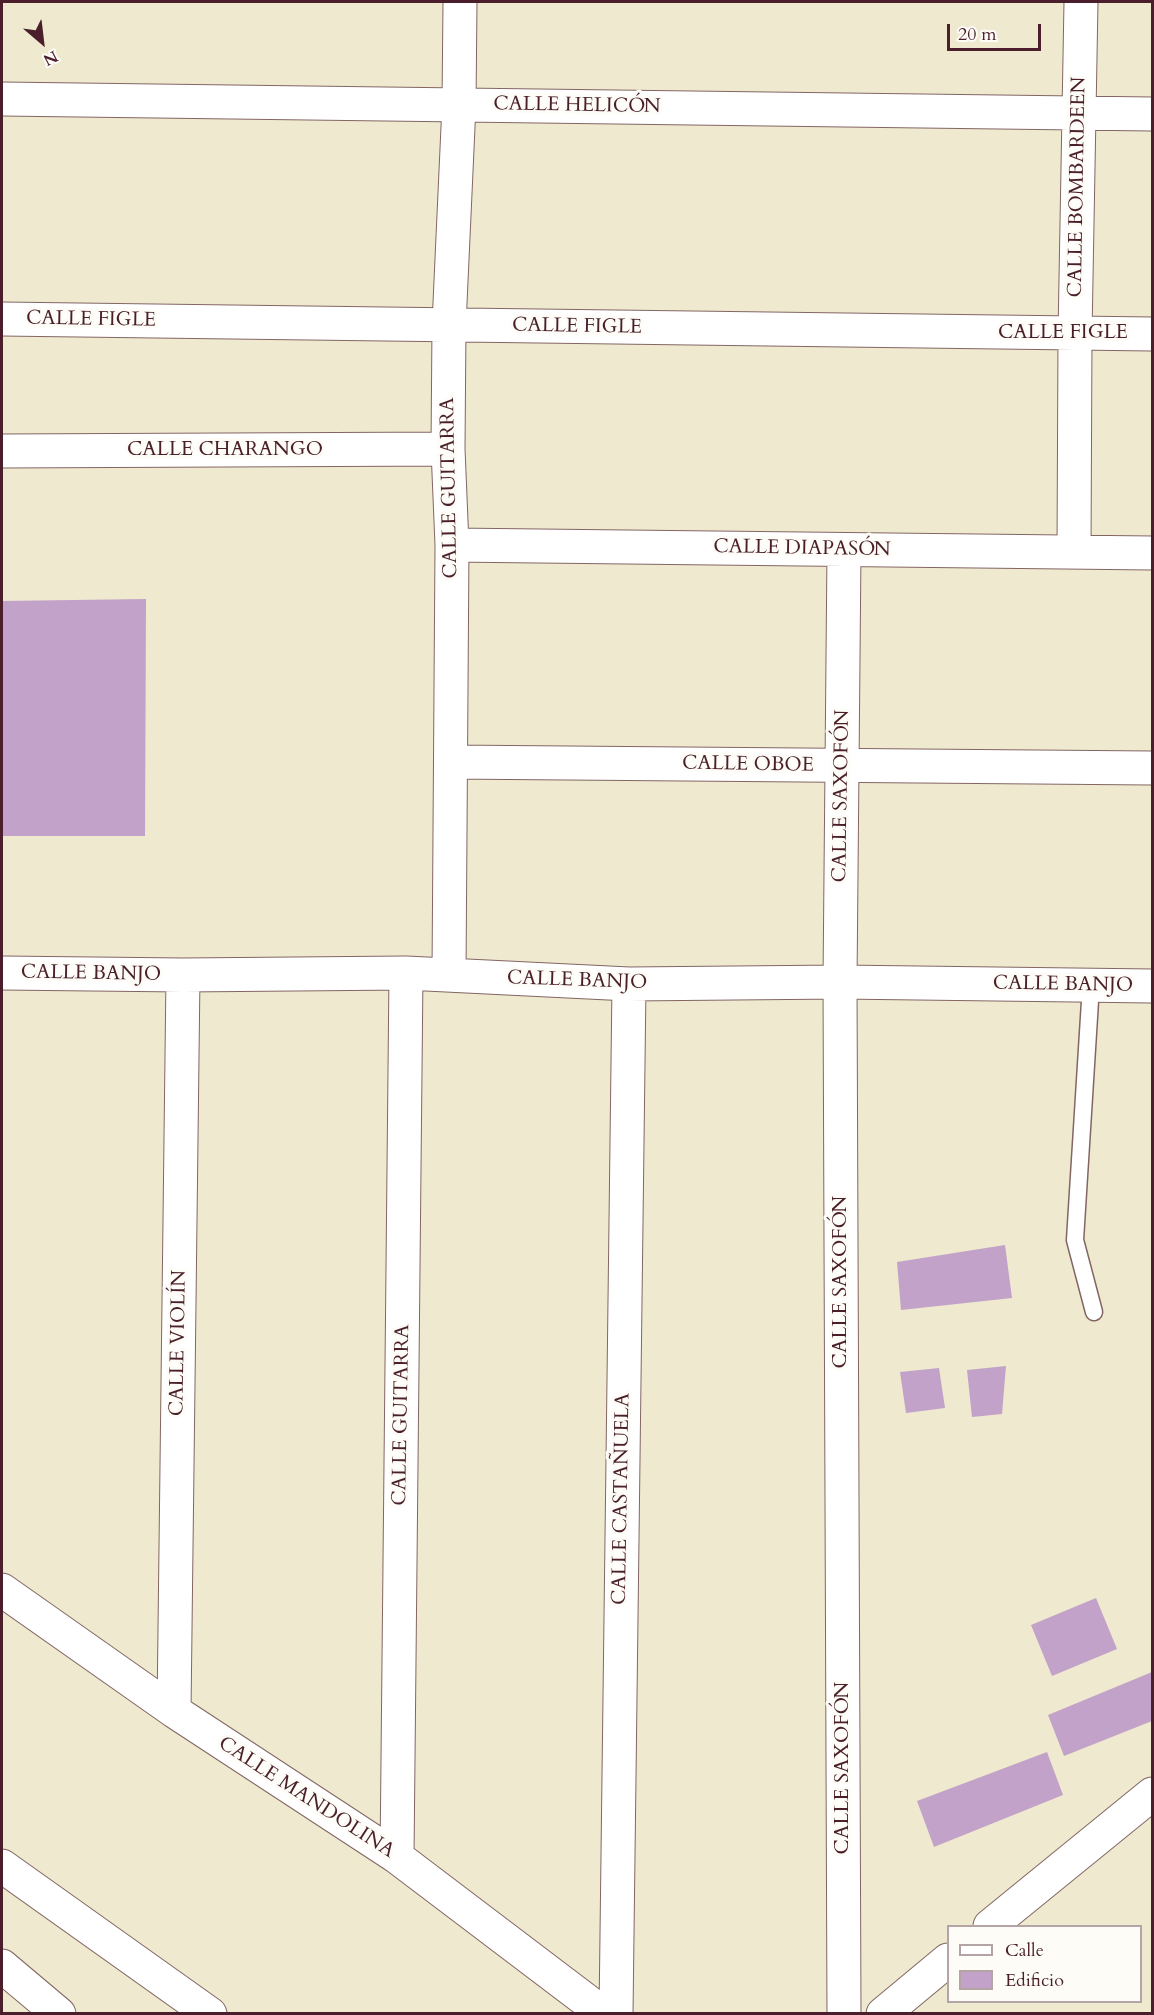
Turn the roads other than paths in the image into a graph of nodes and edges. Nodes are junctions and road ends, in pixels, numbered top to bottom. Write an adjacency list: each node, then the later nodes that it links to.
1 (460, 2): 4 (street, CALLE GUITARRA)
2 (1081, 2): 5 (street, CALLE BOMBARDEEN)
3 (2, 99): 4 (street, CALLE HELICÓN)
4 (459, 105): 5 (street, CALLE HELICÓN); 8 (street, CALLE GUITARRA)
5 (1080, 112): 6 (street, CALLE HELICÓN); 9 (street, CALLE BOMBARDEEN)
6 (1152, 114)
7 (2, 319): 8 (street, CALLE FIGLE)
8 (449, 325): 9 (street, CALLE FIGLE); 11 (street, CALLE GUITARRA)
9 (1075, 334): 10 (street, CALLE FIGLE); 15 (street, CALLE BOMBARDEEN)
10 (1152, 334)
11 (448, 449): 12 (street, CALLE CHARANGO); 13 (street, CALLE GUITARRA)
12 (2, 451)
13 (452, 544): 14 (street, CALLE DIAPASÓN); 17 (street, CALLE GUITARRA)
14 (844, 550): 15 (street, CALLE DIAPASÓN); 18 (street, CALLE SAXOFÓN)
15 (1074, 552): 16 (street, CALLE DIAPASÓN)
16 (1152, 554)
17 (451, 762): 18 (street, CALLE OBOE); 23 (street, CALLE GUITARRA)
18 (843, 766): 19 (street, CALLE OBOE); 24 (street, CALLE SAXOFÓN)
19 (1152, 768)
20 (2, 973): 22 (street, CALLE BANJO)
21 (406, 973): 22 (street, CALLE BANJO); 23 (street, CALLE BANJO); 32 (street, CALLE GUITARRA)
22 (183, 975): 30 (street, CALLE VIOLÍN)
23 (449, 975): 25 (street, CALLE BANJO)
24 (840, 982): 25 (street, CALLE BANJO); 26 (street, CALLE BANJO); 41 (street, CALLE SAXOFÓN)
25 (629, 984): 40 (street, CALLE CASTAÑUELA)
26 (1091, 985): 27 (street, CALLE BANJO); 28 (lane)
27 (1152, 986)
28 (1094, 1311)
29 (2, 1590): 30 (street, CALLE MANDOLINA)
30 (174, 1711): 32 (street, CALLE MANDOLINA)
31 (1152, 1794): 34 (street)
32 (397, 1857): 39 (street, CALLE MANDOLINA)
33 (2, 1866): 38 (street)
34 (991, 1925)
35 (947, 1961): 42 (street)
36 (2, 1966): 37 (street)
37 (52, 2011)
38 (210, 2013)
39 (604, 2013)
40 (616, 2013)
41 (844, 2013)
42 (883, 2013)

